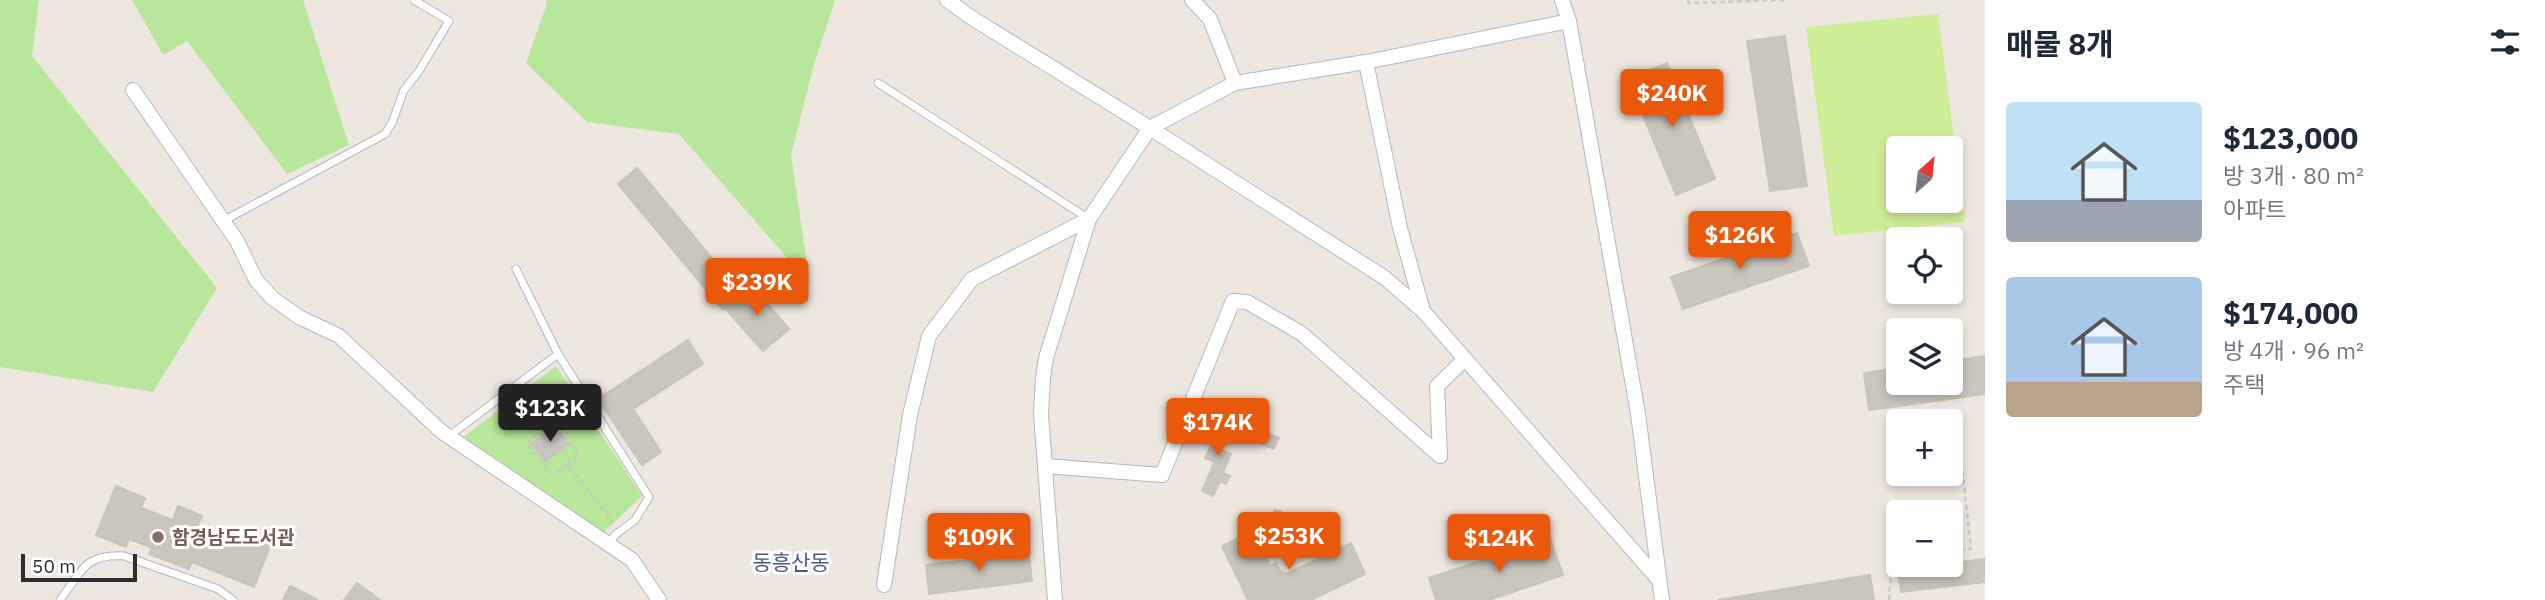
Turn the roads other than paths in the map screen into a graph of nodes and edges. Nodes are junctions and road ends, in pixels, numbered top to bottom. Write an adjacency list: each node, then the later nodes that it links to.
1 (414, 0): 12 (lane)
2 (947, 0): 10 (street)
3 (1192, 0): 8 (street)
4 (1564, 1): 5 (street)
5 (1569, 21): 6 (street); 20 (street)
6 (1366, 62): 8 (street); 14 (street)
7 (878, 83): 11 (lane)
8 (1235, 83): 10 (street)
9 (133, 90): 12 (street)
10 (1150, 128): 11 (street); 14 (street)
11 (1089, 219): 18 (street); 21 (street)
12 (223, 220): 17 (street)
13 (516, 269): 15 (lane)
14 (1423, 311): 16 (street)
15 (558, 354): 17 (lane); 19 (lane)
16 (1465, 359): 18 (street); 20 (street)
17 (449, 436): 19 (street)
18 (1045, 466): 25 (street)
19 (609, 545): 24 (street)
20 (1658, 579): 26 (street)
21 (884, 585)
22 (60, 600): 23 (lane)
23 (233, 600)
24 (659, 600)
25 (1055, 600)
26 (1662, 600)

